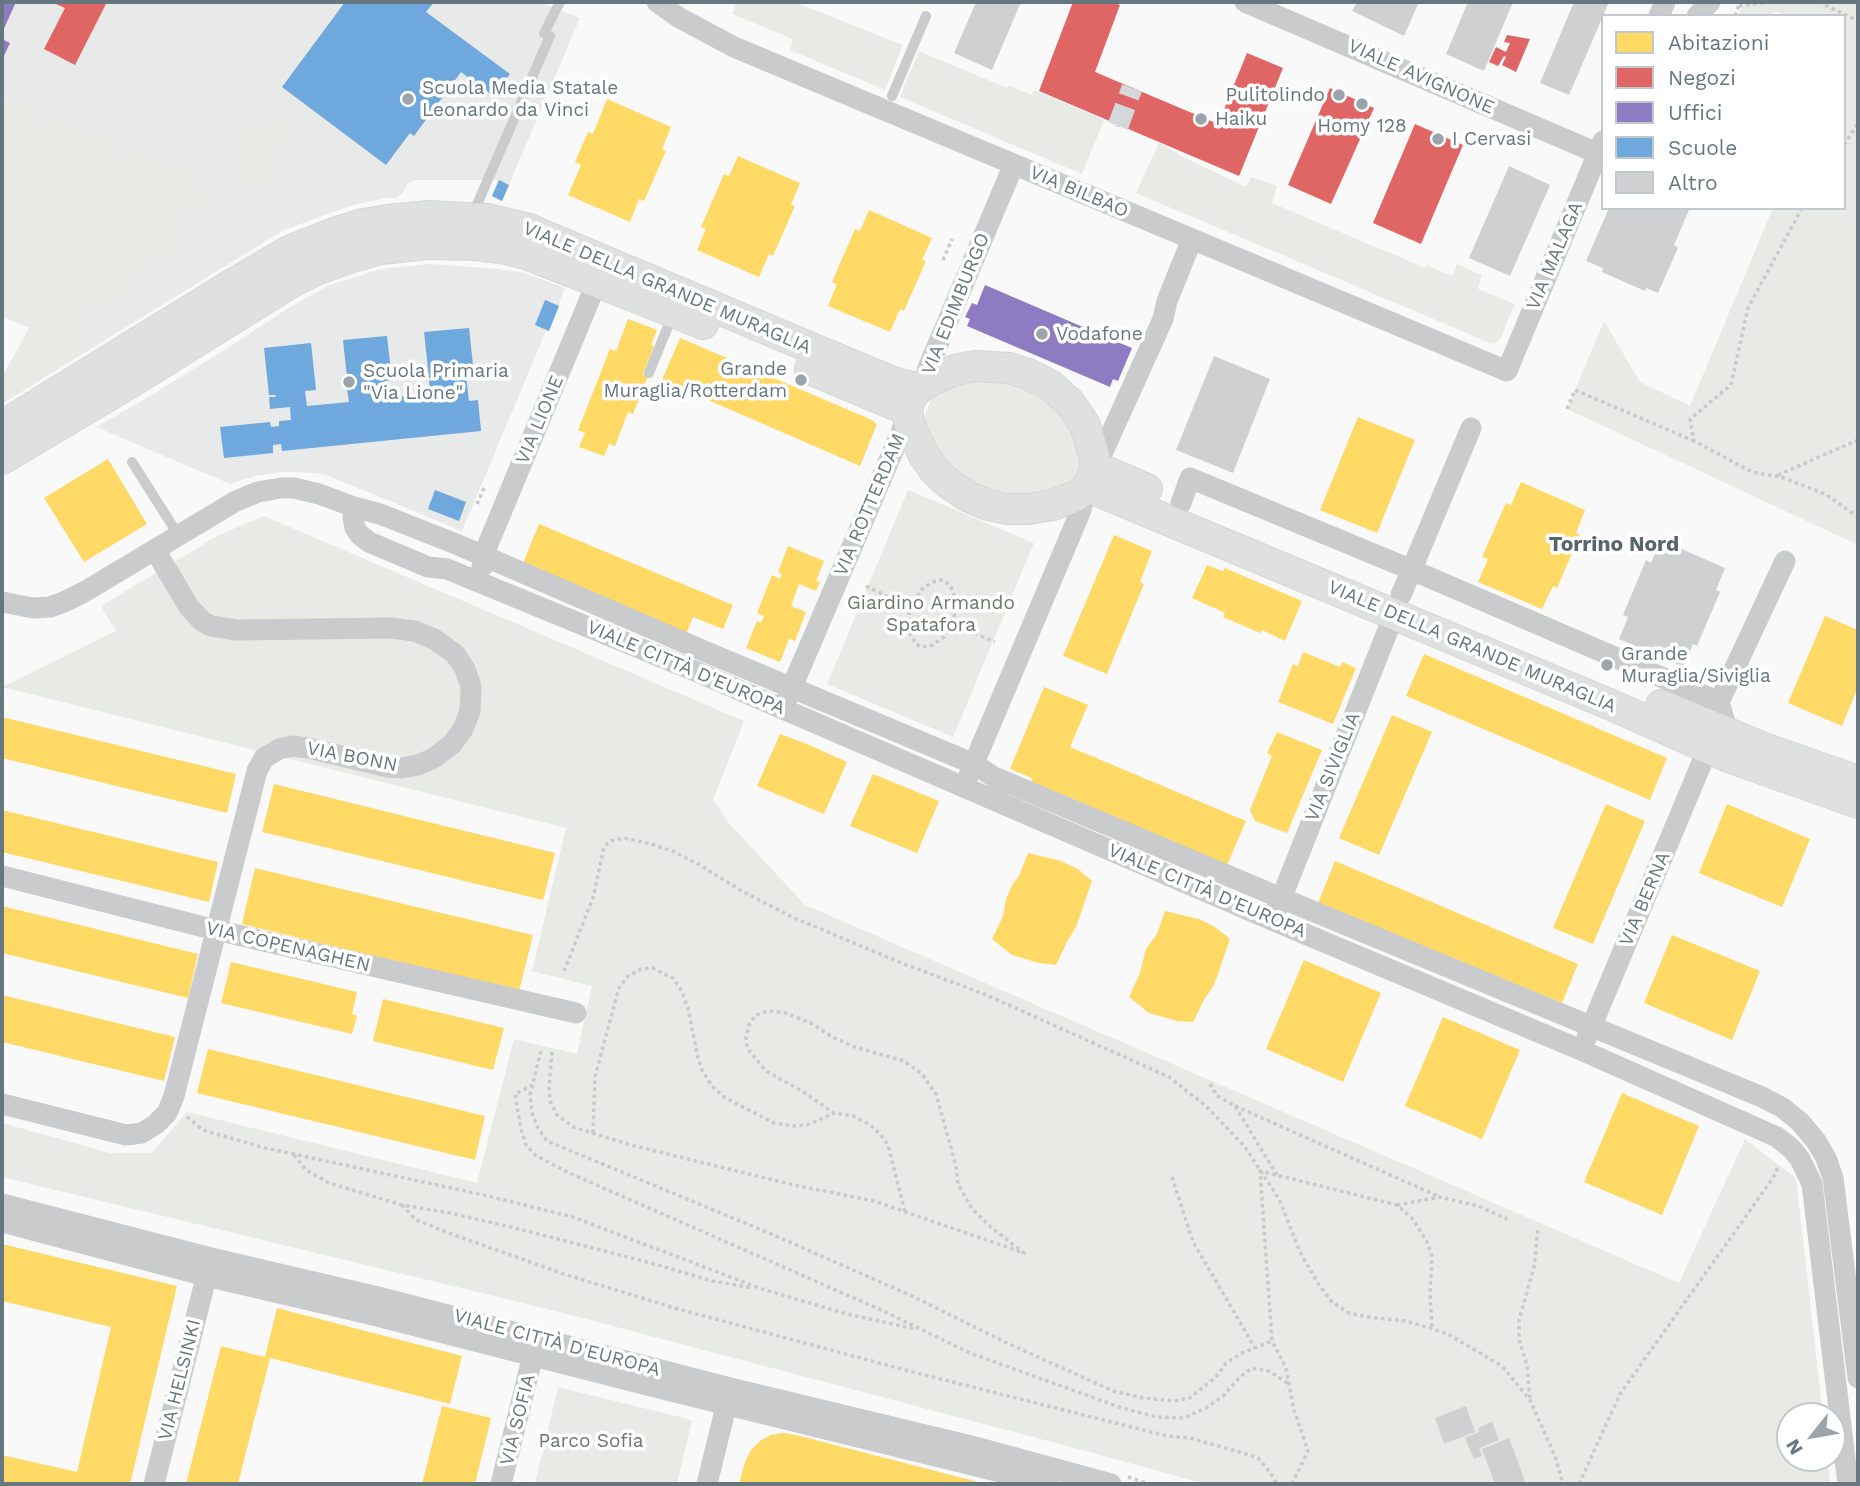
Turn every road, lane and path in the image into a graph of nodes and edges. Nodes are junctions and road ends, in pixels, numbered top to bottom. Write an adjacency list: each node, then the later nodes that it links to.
1 (560, 2): 17 (lane)
2 (638, 2): 3 (street)
3 (644, 2)
4 (657, 2): 15 (street, VIA BILBAO)
5 (1244, 2): 14 (street, VIALE AVIGNONE)
6 (1767, 2): 8 (path)
7 (1819, 2): 9 (path)
8 (1740, 4)
9 (1844, 14)
10 (926, 16): 11 (lane)
11 (892, 96)
12 (1858, 123): 13 (path)
13 (1846, 142)
14 (1600, 147): 23 (street, VIA MALAGA)
15 (1014, 164): 19 (street, VIA BILBAO); 25 (street, VIA EDIMBURGO)
16 (1801, 210): 30 (path)
17 (472, 217): 25 (street, VIALE DELLA GRANDE MURAGLIA); 27 (street, VIALE DELLA GRANDE MURAGLIA)
18 (952, 239): 20 (path)
19 (1192, 239): 23 (street, VIA BILBAO); 34 (street)
20 (943, 260)
21 (597, 282): 22 (street, VIALE DELLA GRANDE MURAGLIA); 31 (street, VIALE DELLA GRANDE MURAGLIA); 41 (street, VIA LIONE)
22 (674, 312): 24 (lane); 25 (street, VIALE DELLA GRANDE MURAGLIA)
23 (1507, 371)
24 (649, 373)
25 (914, 400): 34 (street); 34 (street); 50 (street, VIA ROTTERDAM)
26 (1567, 409): 30 (path)
27 (2, 426)
28 (1471, 428): 45 (street, VIA SIVIGLIA)
29 (1858, 440): 33 (path)
30 (1694, 441): 33 (path)
31 (2, 459)
32 (132, 462): 39 (lane)
33 (1776, 476): 38 (path)
34 (1092, 477): 45 (street, VIALE DELLA GRANDE MURAGLIA); 45 (street, VIALE DELLA GRANDE MURAGLIA); 54 (street)
35 (484, 488): 36 (path)
36 (477, 505)
37 (354, 507): 39 (street, VIALE CITTÀ D'EUROPA); 41 (street, VIALE CITTÀ D'EUROPA); 43 (street, VIALE CITTÀ D'EUROPA)
38 (1858, 517)
39 (179, 536): 40 (street, VIALE CITTÀ D'EUROPA)
40 (155, 550): 46 (street, VIALE CITTÀ D'EUROPA); 61 (street, VIA BONN)
41 (488, 559): 43 (street); 50 (street, VIALE CITTÀ D'EUROPA)
42 (1785, 561): 51 (street)
43 (473, 580): 52 (street, VIALE CITTÀ D'EUROPA)
44 (866, 586): 47 (path)
45 (1402, 593): 51 (street); 53 (street, VIALE DELLA GRANDE MURAGLIA); 59 (street, VIA SIVIGLIA)
46 (2, 602)
47 (911, 608): 48 (path); 48 (path)
48 (953, 624): 49 (path)
49 (995, 642)
50 (791, 688): 52 (street, VIA ROTTERDAM); 54 (street, VIALE CITTÀ D'EUROPA)
51 (1720, 702): 53 (street)
52 (782, 709): 56 (street, VIALE CITTÀ D'EUROPA)
53 (1718, 741): 55 (street, VIALE DELLA GRANDE MURAGLIA); 57 (street, VIALE DELLA GRANDE MURAGLIA); 64 (street, VIA BERNA)
54 (974, 764): 56 (street); 59 (street, VIALE CITTÀ D'EUROPA)
55 (1858, 780)
56 (964, 786): 60 (street, VIALE CITTÀ D'EUROPA)
57 (1858, 803)
58 (2, 876): 61 (street, VIA COPENAGHEN)
59 (1281, 898): 60 (street, VIA SIVIGLIA); 64 (street, VIALE CITTÀ D'EUROPA)
60 (1272, 920): 66 (street, VIALE CITTÀ D'EUROPA)
61 (216, 930): 63 (street, VIA COPENAGHEN); 71 (street, VIA BONN)
62 (564, 971): 77 (path)
63 (576, 1013)
64 (1591, 1026): 66 (street, VIA BERNA); 91 (street, VIALE CITTÀ D'EUROPA)
65 (541, 1051): 69 (path)
66 (1581, 1051): 91 (street, VIALE CITTÀ D'EUROPA)
67 (552, 1052): 74 (path)
68 (1210, 1084): 72 (path)
69 (533, 1085): 93 (path); 96 (path)
70 (2, 1104): 71 (street, VIA BONN)
71 (172, 1104): 75 (path)
72 (1235, 1106): 78 (path); 80 (path)
73 (834, 1113): 74 (path); 84 (path); 84 (path)
74 (593, 1133): 84 (path)
75 (293, 1154): 82 (path); 90 (path)
76 (1779, 1165): 110 (path)
77 (1260, 1171): 78 (path); 92 (path); 94 (path)
78 (1277, 1175): 83 (path)
79 (1172, 1177): 96 (path)
80 (1440, 1197): 83 (path); 85 (path)
81 (2, 1204): 87 (street, VIALE CITTÀ D'EUROPA)
82 (402, 1205): 90 (path); 107 (path)
83 (1397, 1205): 92 (path)
84 (905, 1212)
85 (1507, 1219)
86 (2, 1222): 87 (street, VIALE CITTÀ D'EUROPA)
87 (53, 1226): 89 (street, VIALE CITTÀ D'EUROPA)
88 (1538, 1229): 100 (path)
89 (208, 1267): 95 (street, VIALE CITTÀ D'EUROPA); 103 (street, VIA HELSINKI)
90 (762, 1289): 93 (path)
91 (1840, 1318): 97 (street, VIALE CITTÀ D'EUROPA); 101 (street, VIALE CITTÀ D'EUROPA)
92 (1432, 1329): 100 (path)
93 (924, 1331): 98 (path)
94 (1272, 1341): 96 (path); 98 (path)
95 (535, 1346): 99 (street, VIALE CITTÀ D'EUROPA); 104 (street, VIA SOFIA)
96 (1255, 1348)
97 (1858, 1378)
98 (1289, 1384): 108 (path)
99 (728, 1396): 102 (street, VIALE CITTÀ D'EUROPA); 105 (street)
100 (1530, 1400): 109 (path)
101 (1851, 1451): 111 (street, VIALE CITTÀ D'EUROPA)
102 (1051, 1479): 106 (street, VIALE CITTÀ D'EUROPA)
103 (154, 1484)
104 (501, 1484)
105 (707, 1484)
106 (1111, 1484)
107 (1278, 1484)
108 (1292, 1484)
109 (1563, 1484)
110 (1579, 1484)
111 (1849, 1484)

